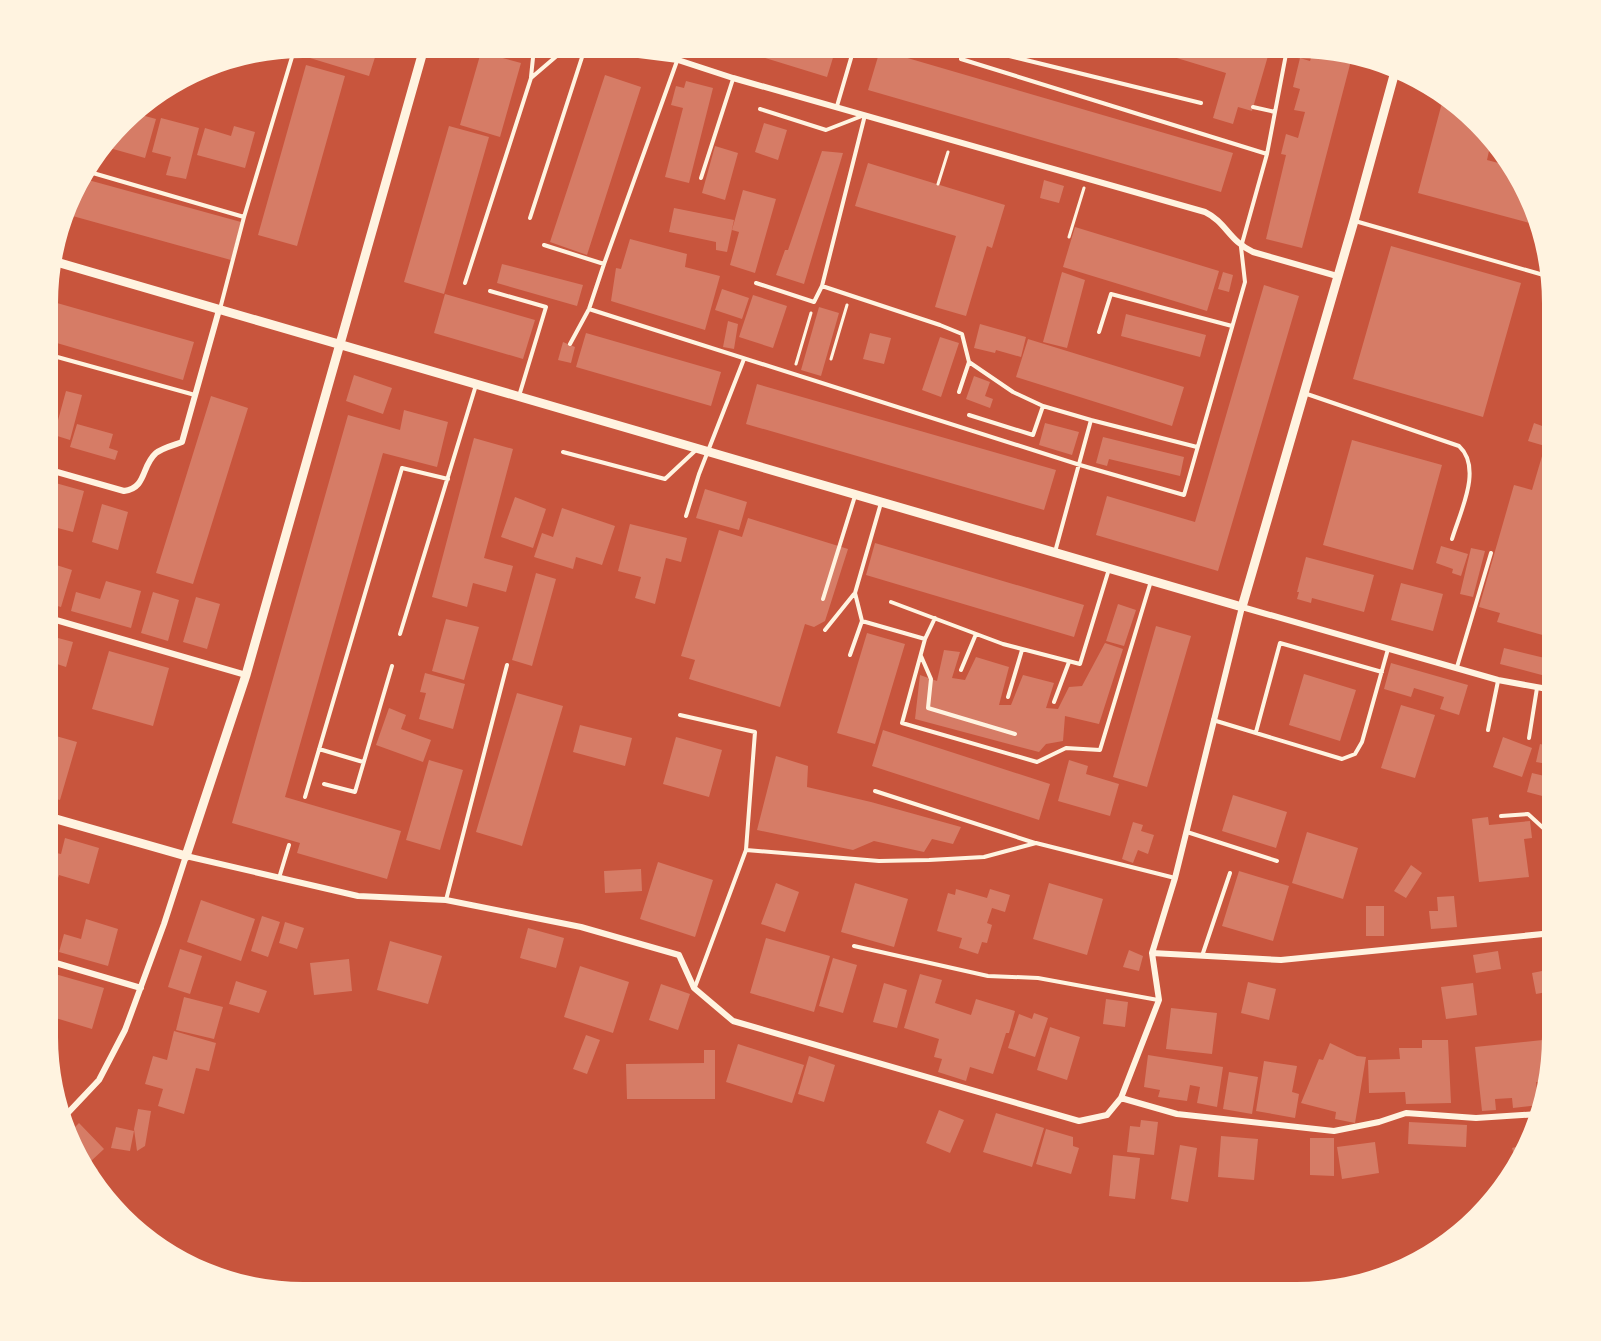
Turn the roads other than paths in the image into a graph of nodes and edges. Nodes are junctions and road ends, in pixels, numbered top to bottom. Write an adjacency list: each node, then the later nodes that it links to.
1 (421, 58): 42 (street)
2 (533, 58): 12 (lane)
3 (554, 58): 12 (lane)
4 (581, 58): 25 (lane)
5 (662, 58): 11 (street)
6 (851, 58): 16 (lane)
7 (961, 58): 21 (lane)
8 (1017, 58): 15 (lane)
9 (1285, 58): 19 (lane)
10 (291, 59): 24 (lane)
11 (678, 60): 13 (street); 30 (lane)
12 (531, 78): 34 (lane)
13 (733, 78): 16 (street); 23 (lane)
14 (1393, 78): 26 (street)
15 (1201, 104)
16 (837, 106): 20 (street)
17 (1253, 107): 19 (lane)
18 (760, 109): 20 (lane)
19 (1275, 112): 21 (lane)
20 (866, 114): 28 (street); 35 (lane)
21 (1267, 154): 28 (lane)
22 (96, 174): 24 (lane)
23 (701, 178)
24 (244, 218): 38 (lane)
25 (530, 218)
26 (1354, 221): 31 (lane); 32 (street)
27 (544, 245): 30 (lane)
28 (1241, 247): 32 (street); 39 (lane)
29 (62, 264): 38 (street)
30 (604, 264): 37 (lane)
31 (1540, 274)
32 (1337, 276): 48 (street)
33 (756, 282): 35 (lane)
34 (465, 283)
35 (822, 285): 45 (lane)
36 (490, 291): 50 (lane)
37 (589, 309): 41 (lane); 44 (lane)
38 (219, 310): 42 (street); 49 (street)
39 (1232, 326): 40 (lane); 54 (lane)
40 (1099, 332)
41 (570, 344)
42 (340, 345): 46 (street); 90 (street)
43 (58, 357): 49 (lane)
44 (744, 359): 57 (lane); 58 (lane)
45 (969, 362): 47 (lane); 51 (lane)
46 (476, 384): 50 (street); 60 (lane)
47 (959, 392)
48 (1304, 392): 64 (lane); 72 (street)
49 (195, 395): 59 (street)
50 (518, 397): 55 (street)
51 (1043, 406): 52 (lane); 53 (lane)
52 (969, 415)
53 (1091, 420): 54 (lane); 58 (lane)
54 (1197, 447): 58 (lane)
55 (698, 449): 56 (lane); 57 (street)
56 (563, 452)
57 (708, 452): 61 (street); 63 (lane)
58 (1080, 465): 65 (lane)
59 (58, 472)
60 (448, 479): 77 (lane); 102 (lane)
61 (855, 495): 62 (street); 70 (lane)
62 (881, 502): 65 (street); 69 (lane)
63 (686, 516)
64 (1452, 539)
65 (1055, 553): 67 (street)
66 (1491, 553): 87 (lane)
67 (1109, 569): 68 (street); 84 (lane)
68 (1151, 581): 72 (street); 83 (lane)
69 (855, 593): 75 (lane); 76 (lane)
70 (823, 599)
71 (891, 602): 73 (lane)
72 (1242, 607): 80 (street); 97 (street)
73 (934, 618): 78 (lane); 79 (lane)
74 (58, 620): 90 (street)
75 (862, 621): 79 (lane); 82 (lane)
76 (825, 630)
77 (400, 634)
78 (976, 634): 81 (lane); 88 (lane)
79 (925, 639): 83 (lane)
80 (1388, 648): 87 (street); 89 (lane)
81 (1022, 650): 84 (lane); 94 (lane)
82 (850, 655)
83 (921, 656): 100 (lane)
84 (1069, 662): 95 (lane)
85 (507, 665): 119 (lane)
86 (392, 666): 103 (lane)
87 (1457, 667): 91 (street)
88 (961, 670)
89 (1382, 672): 99 (lane); 99 (lane)
90 (246, 675): 114 (street)
91 (1498, 680): 92 (street); 98 (lane)
92 (1537, 688): 93 (street); 101 (lane)
93 (1542, 689)
94 (1008, 697)
95 (1054, 702)
96 (681, 715): 113 (lane)
97 (1213, 720): 99 (lane); 110 (street)
98 (1488, 730)
99 (1256, 732)
100 (1015, 734)
101 (1529, 738)
102 (319, 749): 103 (lane); 106 (lane)
103 (363, 762): 104 (lane)
104 (324, 784)
105 (875, 791): 111 (lane)
106 (305, 796)
107 (1501, 816): 109 (lane)
108 (58, 820): 114 (street)
109 (1542, 827)
110 (1186, 832): 115 (lane); 118 (street)
111 (1036, 843): 113 (lane); 118 (lane)
112 (290, 845): 117 (lane)
113 (746, 850): 126 (lane)
114 (186, 856): 117 (street); 125 (street)
115 (1278, 861)
116 (1230, 873): 123 (lane)
117 (279, 878): 119 (street)
118 (1174, 878): 122 (street)
119 (446, 900): 126 (street)
120 (1542, 934): 123 (street)
121 (854, 946): 127 (lane)
122 (1152, 953): 123 (street); 127 (street)
123 (1202, 956)
124 (58, 964): 125 (street)
125 (141, 988): 129 (street)
126 (694, 988): 128 (street)
127 (1159, 1000): 128 (street)
128 (1121, 1098): 130 (street)
129 (70, 1111)
130 (1530, 1114)

